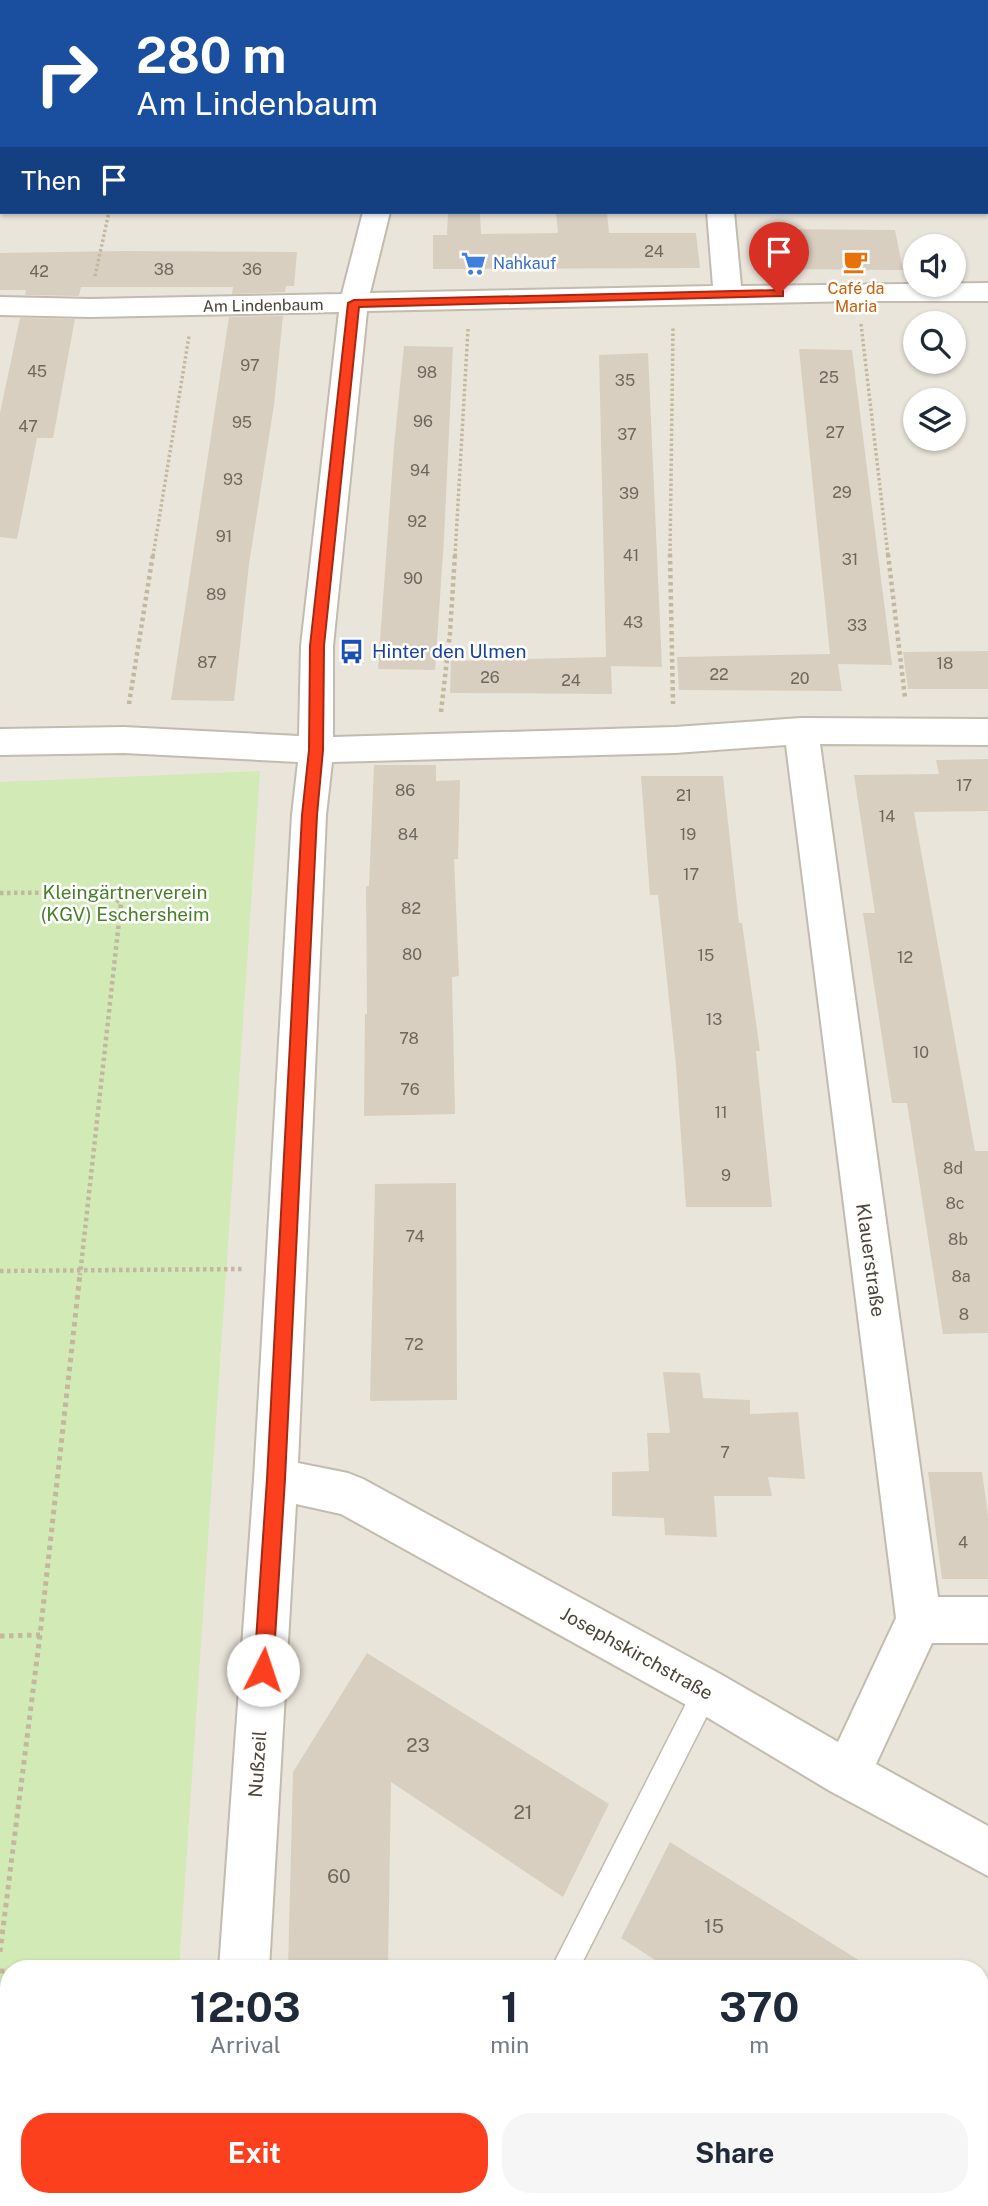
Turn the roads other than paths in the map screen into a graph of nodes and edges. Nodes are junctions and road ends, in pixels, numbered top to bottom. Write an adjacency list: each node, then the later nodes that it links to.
1 (376, 214): 5 (street, Nußzeil)
2 (720, 214): 4 (street)
3 (988, 292): 4 (street, Am Lindenbaum)
4 (728, 295): 5 (street, Am Lindenbaum)
5 (354, 303): 6 (street, Am Lindenbaum); 10 (street, Nußzeil)
6 (0, 306)
7 (801, 732): 8 (street); 10 (street); 12 (street, Klauerstraße)
8 (988, 732)
9 (0, 742): 10 (street)
10 (316, 750): 11 (street, Nußzeil)
11 (276, 1479): 14 (street, Josephskirchstraße); 17 (street, Nußzeil)
12 (919, 1620): 13 (street); 15 (street)
13 (988, 1620)
14 (706, 1691): 15 (street, Josephskirchstraße); 18 (lane)
15 (847, 1774): 16 (street, Josephskirchstraße)
16 (988, 1852)
17 (245, 1960)
18 (569, 1960)

